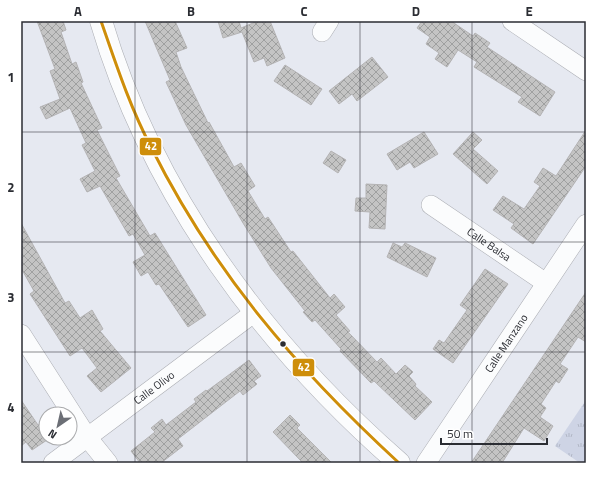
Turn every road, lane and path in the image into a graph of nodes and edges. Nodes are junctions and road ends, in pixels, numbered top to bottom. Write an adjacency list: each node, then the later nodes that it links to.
1 (101, 21): 7 (main road)
2 (512, 21): 3 (street)
3 (586, 71)
4 (431, 205): 6 (street, Calle Balsa)
5 (586, 224): 6 (street, Calle Manzano)
6 (546, 283): 13 (street, Calle Manzano)
7 (255, 312): 9 (street, Calle Olivo); 12 (main road)
8 (21, 334): 9 (street)
9 (87, 437): 10 (street, Calle Olivo); 11 (street)
10 (53, 463)
11 (108, 463)
12 (399, 463)
13 (426, 463)

